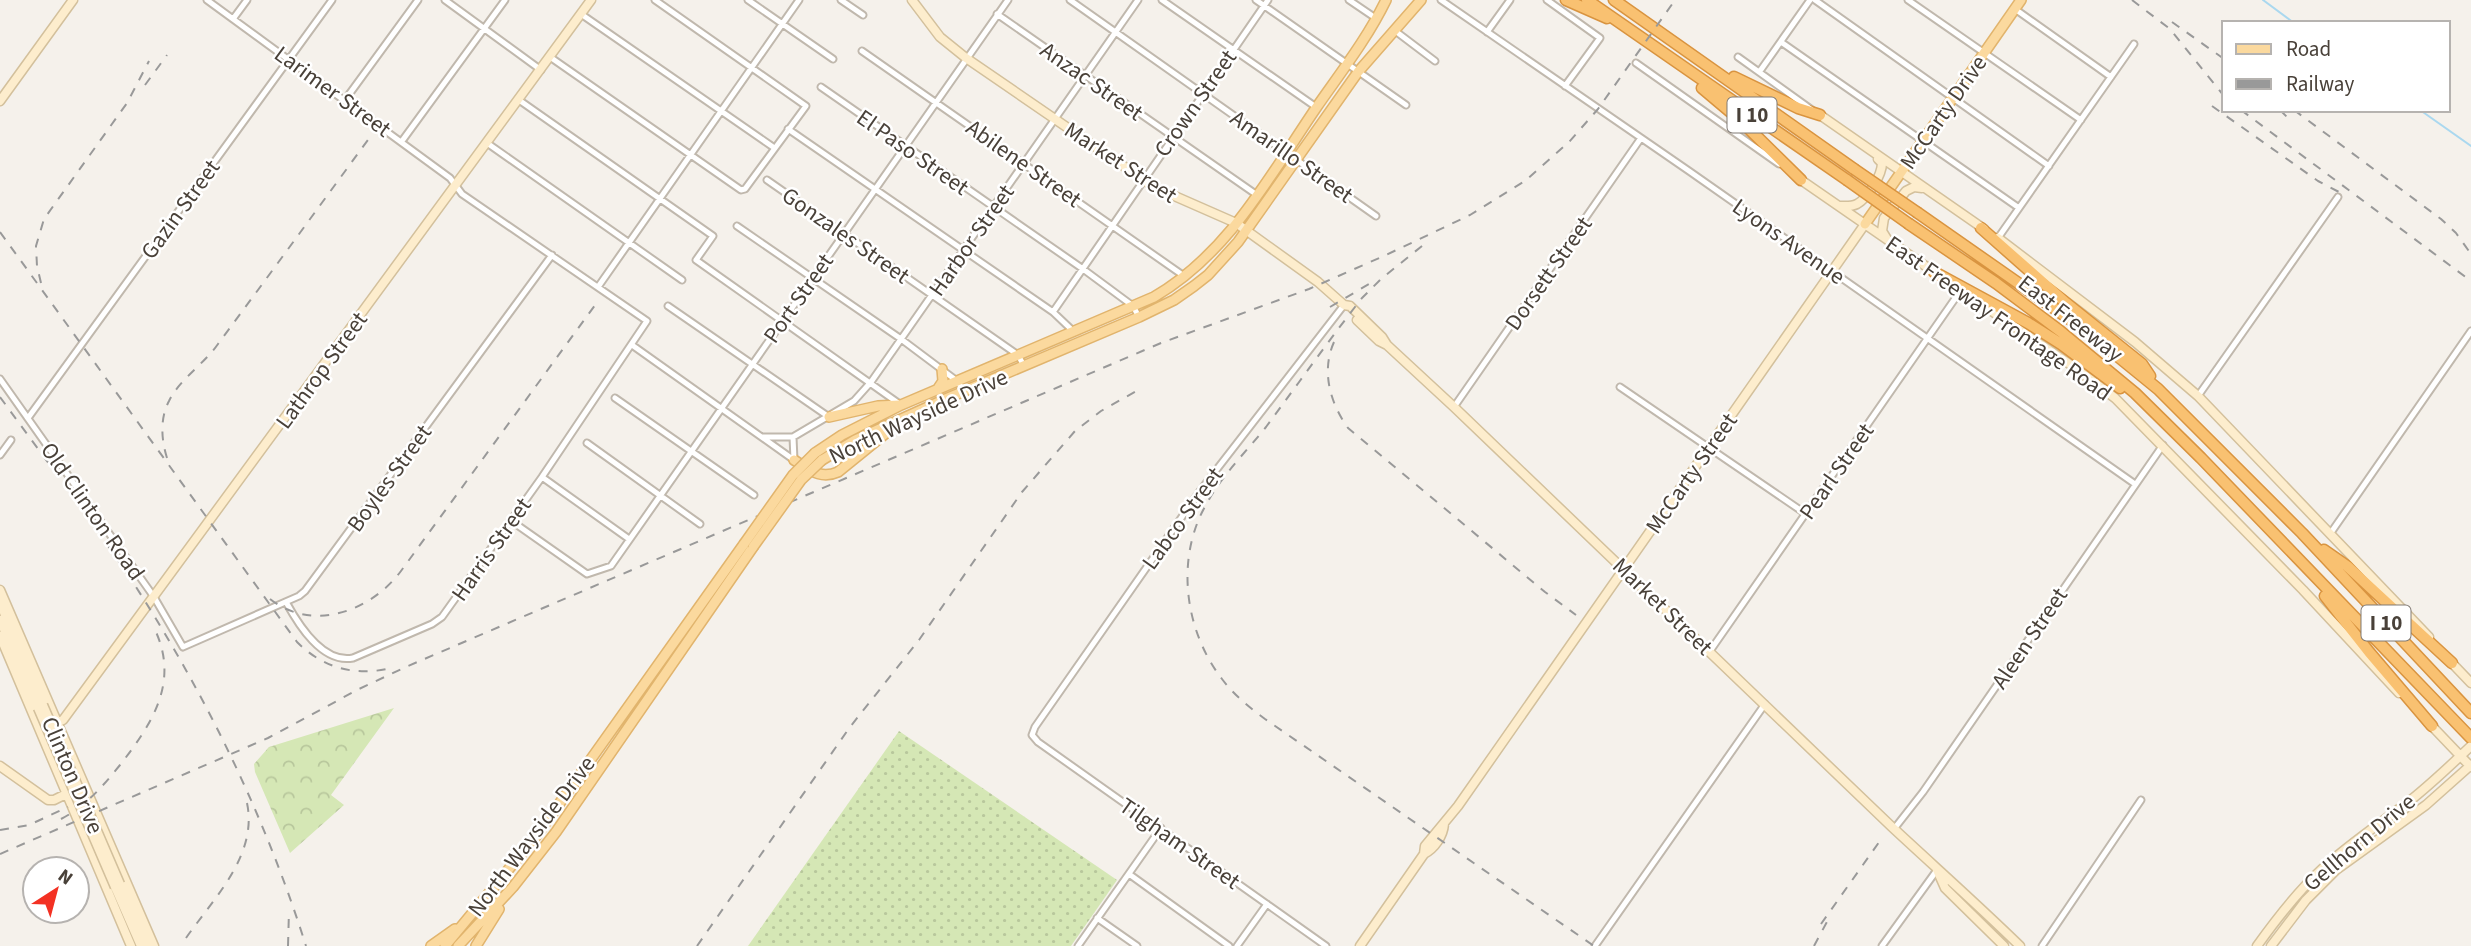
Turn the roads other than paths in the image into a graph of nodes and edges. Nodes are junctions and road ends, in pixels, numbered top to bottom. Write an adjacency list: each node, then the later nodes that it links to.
1 (73, 0): 73 (main road)
2 (207, 0): 37 (street, Larimer Street)
3 (247, 0): 37 (street)
4 (332, 0): 57 (street, Gazin Street)
5 (418, 0): 71 (street)
6 (445, 0): 41 (street)
7 (505, 0): 41 (street)
8 (591, 0): 34 (main road, Lathrop Street)
9 (654, 0): 61 (street)
10 (748, 0): 40 (street)
11 (799, 0): 40 (street)
12 (841, 0): 35 (street)
13 (912, 0): 55 (main road, Market Street)
14 (1008, 0): 36 (street, Port Street)
15 (1070, 0): 43 (street, Amarillo Street)
16 (1138, 0): 43 (street, Harbor Street)
17 (1162, 0): 50 (street)
18 (1256, 0): 32 (street)
19 (1349, 0): 38 (street)
20 (1386, 0): 38 (main road, North Wayside Drive)
21 (1421, 0): 42 (main road, North Wayside Drive)
22 (1441, 0): 44 (street, Lyons Avenue)
23 (1510, 0): 44 (street)
24 (1547, 0): 67 (street)
25 (1566, 0): 39 (highway)
26 (1587, 0): 39 (highway, East Freeway / I 10)
27 (1614, 0): 45 (highway, East Freeway / I 10)
28 (1624, 0): 45 (highway)
29 (1813, 0): 46 (street); 70 (street)
30 (1908, 0): 52 (street)
31 (2021, 0): 33 (main road, McCarty Drive)
32 (1266, 3): 50 (street, Crown Street); 60 (street)
33 (2015, 9): 52 (main road, McCarty Drive); 66 (street)
34 (581, 14): 53 (main road, Lathrop Street); 77 (street)
35 (863, 15)
36 (997, 15): 55 (street, Port Street); 65 (street, Anzac Street)
37 (233, 19): 57 (street, Larimer Street)
38 (1377, 19): 60 (main road, North Wayside Drive)
39 (1614, 19): 48 (highway, East Freeway / I 10)
40 (782, 24): 56 (street); 61 (street)
41 (484, 28): 62 (street); 85 (street)
42 (1394, 30): 58 (street); 64 (main road, North Wayside Drive)
43 (1116, 32): 65 (street, Harbor Street); 69 (street, Amarillo Street)
44 (1487, 32): 67 (street, Lyons Avenue)
45 (1674, 41): 49 (highway, East Freeway / I 10)
46 (1782, 42): 63 (street); 84 (street)
47 (2134, 44): 66 (street)
48 (1657, 49): 98 (highway); 161 (highway, East Freeway / I 10, bridge)
49 (1686, 49): 78 (highway); 150 (highway, East Freeway / I 10, bridge)
50 (1233, 50): 69 (street, Crown Street); 76 (street)
51 (862, 51): 74 (street, Abilene Street)
52 (1984, 53): 70 (main road, McCarty Drive); 80 (street)
53 (550, 57): 62 (main road, Lathrop Street); 91 (street)
54 (1738, 57): 63 (street)
55 (966, 58): 74 (street, Port Street); 79 (main road, Market Street)
56 (833, 59)
57 (289, 60): 71 (street, Larimer Street); 159 (street, Gazin Street)
58 (1435, 61)
59 (1636, 63): 98 (street, East Freeway Frontage Road)
60 (1347, 65): 64 (street); 76 (main road, North Wayside Drive)
61 (752, 68): 77 (street); 81 (street)
62 (541, 70): 72 (main road, Lathrop Street)
63 (1760, 71): 78 (street)
64 (1358, 72): 75 (street); 92 (main road, North Wayside Drive)
65 (1085, 75): 79 (street, Harbor Street); 82 (street, Anzac Street)
66 (2111, 77): 80 (street)
67 (1565, 86): 83 (street, Lyons Avenue)
68 (821, 87): 87 (street, El Paso Street)
69 (1202, 92): 82 (street, Crown Street); 89 (street, Amarillo Street)
70 (1953, 97): 84 (main road, McCarty Drive); 94 (street)
71 (345, 100): 85 (street, Larimer Street)
72 (519, 100): 86 (main road, Lathrop Street); 104 (street)
73 (0, 101)
74 (935, 102): 87 (street, Port Street); 93 (street, Abilene Street)
75 (1406, 105)
76 (1317, 107): 89 (main road, North Wayside Drive)
77 (721, 112): 88 (street); 91 (street)
78 (1820, 115): 90 (main road)
79 (1055, 119): 93 (street, Harbor Street); 97 (main road, Market Street)
80 (2081, 120): 94 (street)
81 (788, 130): 88 (street); 101 (street)
82 (1172, 136): 97 (street, Crown Street); 102 (street, Anzac Street)
83 (1641, 138): 122 (street, Lyons Avenue); 156 (street, Dorsett Street)
84 (1923, 140): 95 (main road, McCarty Drive); 107 (street)
85 (402, 141): 99 (street, Larimer Street)
86 (487, 143): 99 (main road, Lathrop Street); 118 (street)
87 (905, 146): 101 (street, Port Street); 106 (street, El Paso Street)
88 (773, 147): 91 (street)
89 (1287, 153): 92 (street, Amarillo Street); 102 (main road, North Wayside Drive)
90 (1874, 154): 95 (main road); 105 (main road)
91 (691, 155): 104 (street)
92 (1297, 160): 108 (street, Amarillo Street); 114 (main road, North Wayside Drive)
93 (1024, 164): 106 (street, Harbor Street); 110 (street, Abilene Street)
94 (2049, 166): 107 (street)
95 (1900, 173): 100 (main road); 111 (main road, McCarty Drive)
96 (767, 180): 115 (street, Gonzales Street)
97 (1143, 180): 109 (main road, Market Street); 110 (street, Crown Street)
98 (1801, 180): 105 (main road, East Freeway Frontage Road)
99 (456, 186): 120 (street, Larimer Street); 185 (main road, Lathrop Street)
100 (1922, 188): 113 (main road); 117 (main road)
101 (874, 189): 115 (street, Port Street); 119 (street)
102 (1256, 195): 109 (main road, North Wayside Drive)
103 (2338, 197): 153 (street)
104 (660, 199): 118 (street); 136 (street)
105 (1839, 206): 111 (main road, East Freeway Frontage Road)
106 (994, 207): 119 (street, Harbor Street); 121 (street, El Paso Street)
107 (2019, 208): 116 (street)
108 (1376, 216)
109 (1236, 223): 114 (main road, Market Street); 125 (main road, North Wayside Drive)
110 (1112, 224): 121 (street, Crown Street); 125 (street, Abilene Street)
111 (1865, 224): 117 (main road, East Freeway Frontage Road); 122 (main road, McCarty Street)
112 (737, 226): 124 (street)
113 (1981, 228): 116 (main road); 150 (highway)
114 (1247, 230): 130 (main road, Market Street); 134 (main road, North Wayside Drive)
115 (843, 232): 124 (street, Port Street); 129 (street, Gonzales Street)
116 (1998, 238): 153 (main road)
117 (1889, 241): 123 (main road, East Freeway Frontage Road)
118 (629, 242): 126 (street); 127 (street)
119 (963, 251): 129 (street, Harbor Street); 133 (street)
120 (552, 255): 127 (street, Larimer Street); 186 (street, Boyles Street)
121 (1083, 269): 132 (street, El Paso Street); 133 (street, Crown Street)
122 (1832, 270): 140 (street, Lyons Avenue); 167 (main road, McCarty Street)
123 (1934, 271): 128 (main road, East Freeway Frontage Road); 161 (highway)
124 (813, 277): 136 (street, Port Street); 139 (street)
125 (1185, 277): 132 (main road, North Wayside Drive)
126 (682, 280)
127 (598, 287): 135 (street, Larimer Street)
128 (1961, 290): 140 (street, Pearl Street); 166 (main road, East Freeway Frontage Road)
129 (932, 295): 139 (street, Harbor Street); 142 (street, Gonzales Street)
130 (1344, 304): 156 (main road, Market Street); 202 (street, Labco Street)
131 (668, 306): 143 (street)
132 (1133, 306): 134 (street, El Paso Street); 137 (main road, North Wayside Drive)
133 (1053, 312): 137 (street)
134 (1139, 317): 144 (main road, North Wayside Drive)
135 (648, 321): 141 (street, Harris Street)
136 (782, 321): 143 (street, Port Street); 148 (street)
137 (1073, 331): 142 (main road, North Wayside Drive)
138 (2471, 331): 180 (street)
139 (901, 339): 145 (street); 148 (street, Harbor Street)
140 (1928, 339): 173 (street, Lyons Avenue); 176 (street, Pearl Street)
141 (632, 345): 157 (street); 172 (street, Harris Street)
142 (1018, 355): 144 (street, Gonzales Street); 147 (main road, North Wayside Drive)
143 (752, 365): 157 (street, Port Street); 158 (street)
144 (1024, 366): 152 (main road, North Wayside Drive)
145 (942, 369): 147 (street); 151 (main road)
146 (0, 379): 159 (street, Old Clinton Road)
147 (957, 381): 151 (main road, North Wayside Drive); 152 (street)
148 (872, 382): 155 (street); 158 (street, Harbor Street)
149 (1620, 387): 167 (street)
150 (2158, 388): 179 (highway, East Freeway / I 10)
151 (937, 390): 155 (main road, North Wayside Drive)
152 (964, 391): 160 (main road, North Wayside Drive)
153 (2198, 396): 180 (main road)
154 (615, 398): 168 (street)
155 (901, 405): 158 (main road); 170 (main road, North Wayside Drive)
156 (1454, 407): 183 (main road, Market Street)
157 (722, 408): 162 (street); 168 (street, Port Street)
158 (829, 417): 163 (street, Harbor Street)
159 (28, 418): 185 (street, Old Clinton Road)
160 (901, 420): 170 (main road, North Wayside Drive); 171 (main road)
161 (2171, 429): 182 (highway, East Freeway / I 10)
162 (763, 437): 163 (street); 171 (street)
163 (793, 437): 171 (street)
164 (11, 440): 169 (street)
165 (587, 443): 175 (street)
166 (2163, 445): 173 (street, Aleen Street); 199 (main road, East Freeway Frontage Road)
167 (1709, 446): 176 (street); 183 (main road, McCarty Street)
168 (691, 452): 174 (street); 175 (street, Port Street)
169 (0, 455)
170 (819, 457): 188 (main road, North Wayside Drive, bridge)
171 (794, 460)
172 (542, 477): 177 (street, Harris Street); 181 (street)
173 (2135, 484): 213 (street, Aleen Street)
174 (754, 495)
175 (660, 496): 178 (street); 181 (street, Port Street)
176 (1806, 514): 192 (street, Pearl Street)
177 (510, 520): 181 (street, Port Street); 186 (street, Harris Street)
178 (700, 524)
179 (2302, 533): 193 (highway); 197 (highway, East Freeway / I 10)
180 (2330, 534): 193 (main road)
181 (629, 539)
182 (2295, 556): 199 (highway); 201 (highway, East Freeway / I 10)
183 (1624, 569): 192 (main road, Market Street); 233 (main road, McCarty Street)
184 (0, 590): 198 (main road)
185 (154, 597): 191 (street, Old Clinton Road); 198 (main road, Lathrop Street)
186 (286, 602): 191 (street, Boyles Street)
187 (0, 603): 196 (main road, Clinton Drive)
188 (698, 618): 217 (main road, North Wayside Drive); 219 (main road, North Wayside Drive)
189 (0, 620): 196 (main road, Clinton Drive)
190 (0, 636): 200 (main road)
191 (183, 647)
192 (1710, 652): 195 (main road, Market Street)
193 (2452, 663): 194 (main road)
194 (2471, 682)
195 (1765, 704): 213 (main road, Market Street); 234 (street)
196 (41, 706): 216 (main road, Clinton Drive, bridge)
197 (2471, 713)
198 (58, 722): 200 (main road, Lathrop Street); 207 (main road)
199 (2432, 726): 204 (main road, East Freeway Frontage Road)
200 (40, 729): 208 (main road)
201 (2467, 734)
202 (1035, 738): 212 (street, Tilgham Street)
203 (2471, 746): 204 (main road, Gellhorn Drive)
204 (2461, 756): 206 (main road, East Freeway Frontage Road); 210 (main road, Gellhorn Drive)
205 (0, 766): 208 (main road)
206 (2471, 766): 211 (main road, Gellhorn Drive)
207 (85, 786): 208 (main road); 223 (main road)
208 (68, 793): 221 (main road)
209 (2141, 800): 238 (street)
210 (2402, 806): 211 (main road); 239 (main road, Gellhorn Drive)
211 (2408, 817): 240 (main road, Gellhorn Drive)
212 (1161, 828): 215 (street); 218 (street, Tilgham Street)
213 (1894, 829): 214 (main road, Market Street)
214 (1937, 870): 235 (street); 236 (main road, Market Street); 237 (main road, Market Street)
215 (1129, 873): 220 (street); 230 (street)
216 (118, 886): 221 (main road, Clinton Drive); 222 (main road, Clinton Drive)
217 (513, 887): 226 (main road, North Wayside Drive); 227 (main road)
218 (1267, 904): 231 (street); 232 (street, Tilgham Street)
219 (475, 912): 224 (main road); 225 (main road, North Wayside Drive)
220 (1097, 918): 228 (street); 229 (street)
221 (136, 946)
222 (147, 946)
223 (154, 946)
224 (431, 946)
225 (445, 946)
226 (458, 946)
227 (476, 946)
228 (1078, 946)
229 (1137, 946)
230 (1228, 946)
231 (1237, 946)
232 (1326, 946)
233 (1360, 946)
234 (1595, 946)
235 (1882, 946)
236 (2004, 946)
237 (2020, 946)
238 (2042, 946)
239 (2257, 946)
240 (2271, 946)

